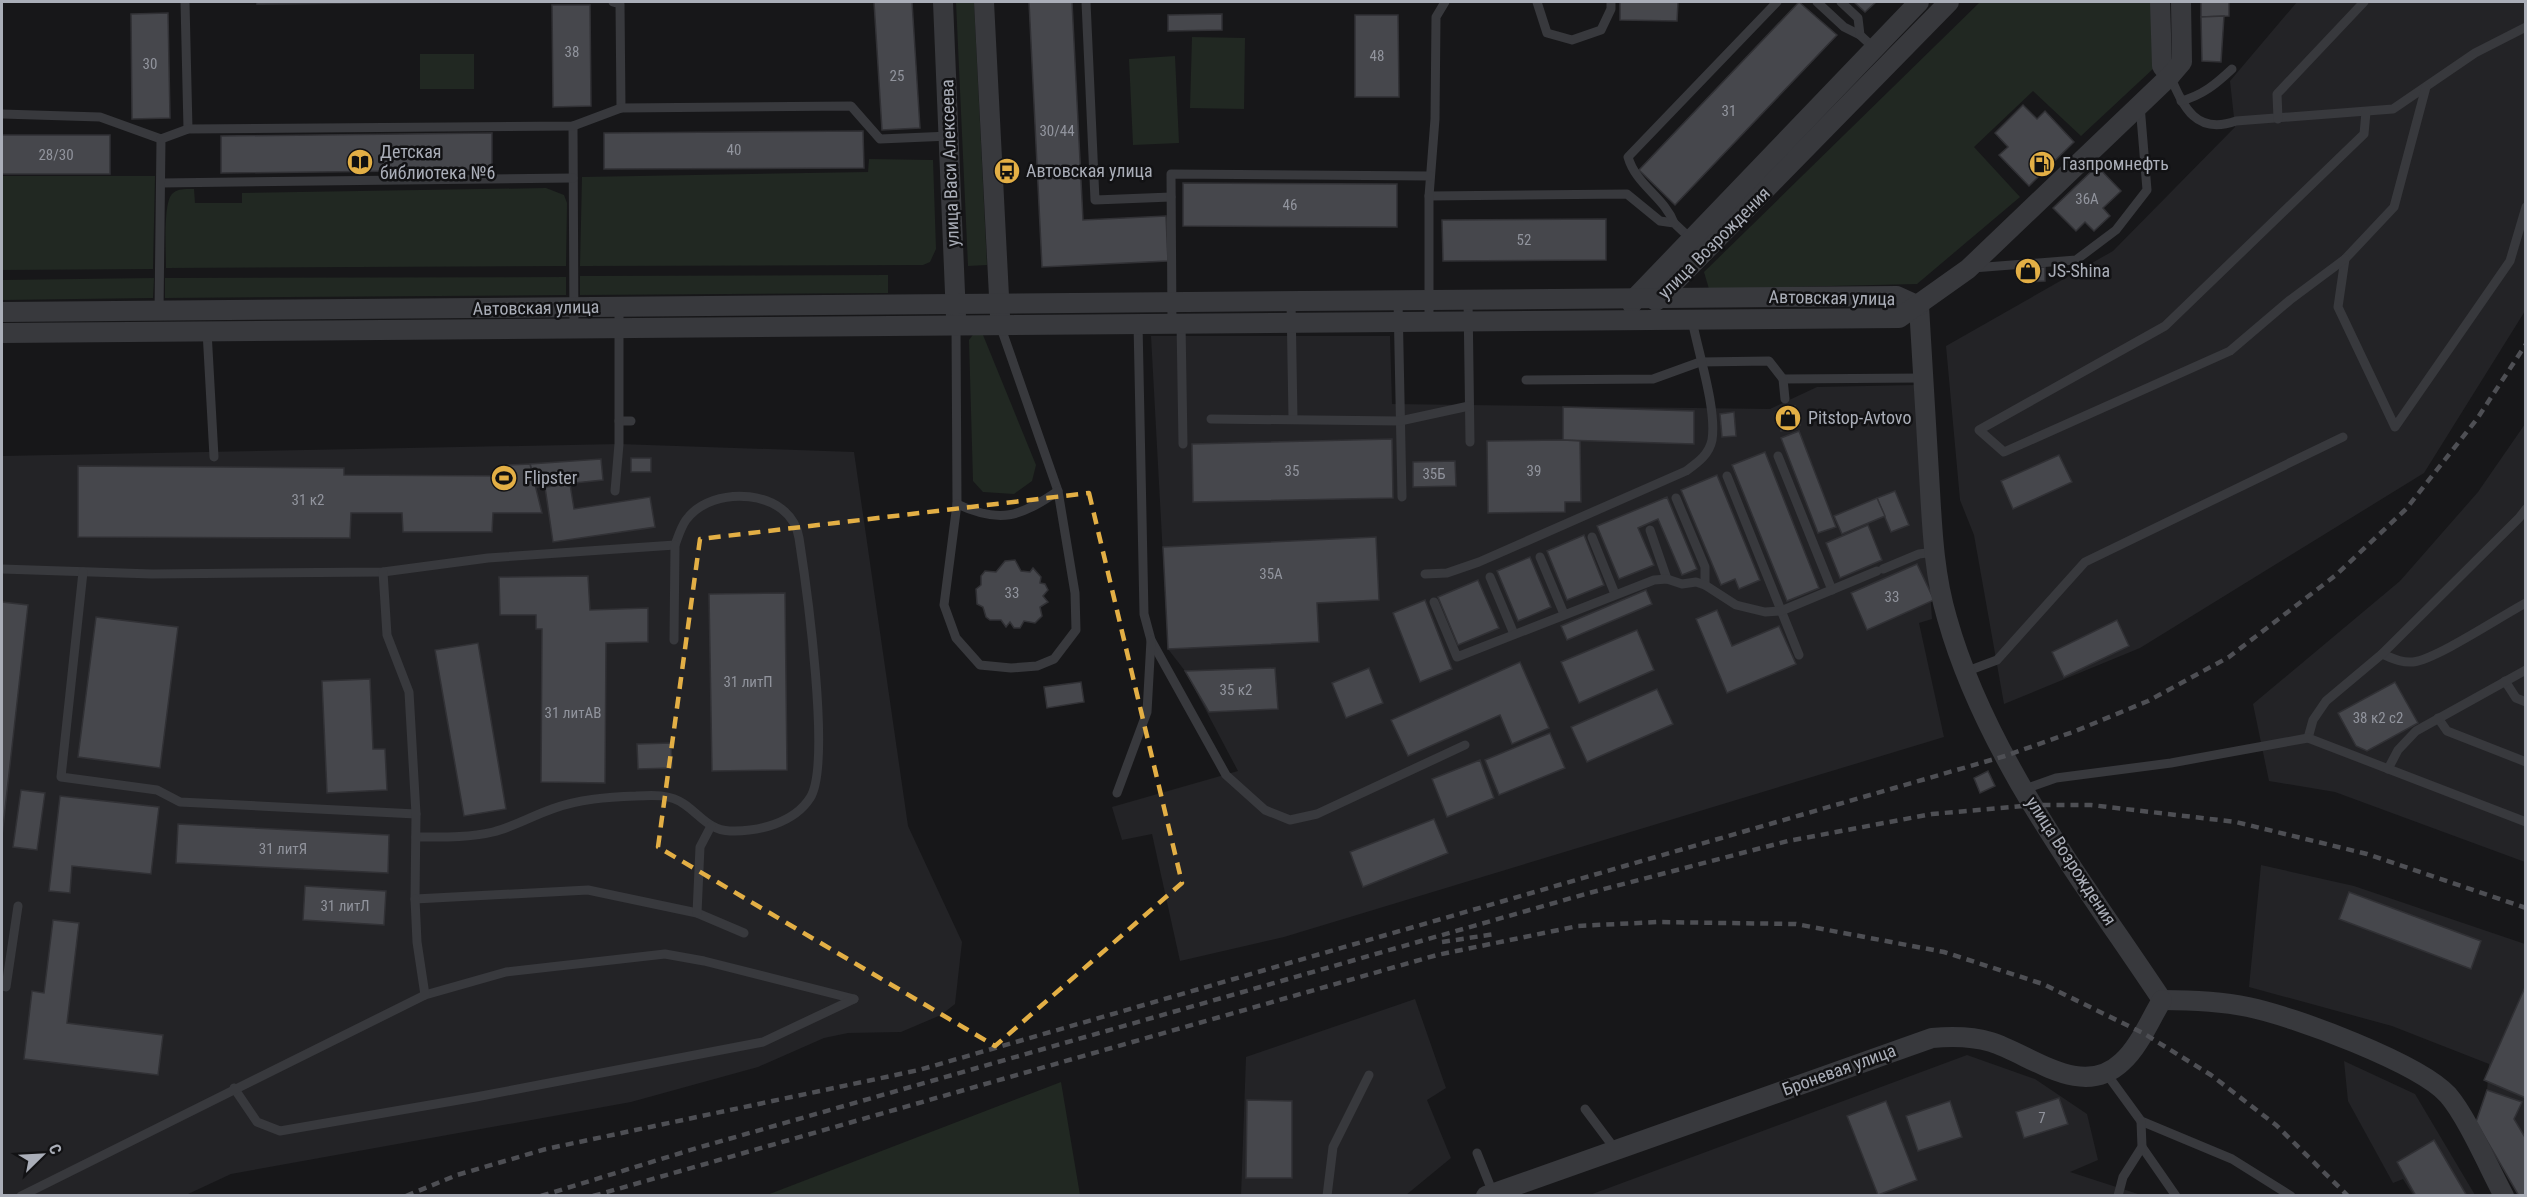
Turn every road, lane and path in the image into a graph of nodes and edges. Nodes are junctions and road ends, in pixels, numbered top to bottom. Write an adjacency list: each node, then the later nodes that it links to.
1 (185, 2): 32 (lane)
2 (613, 2): 27 (lane)
3 (943, 2): 33 (street, улица Васи Алексеева)
4 (984, 2): 54 (street)
5 (1086, 2): 39 (lane)
6 (1445, 2): 35 (lane)
7 (1537, 2): 18 (lane)
8 (1611, 2): 18 (lane)
9 (1777, 2): 41 (lane)
10 (1817, 2): 20 (lane)
11 (1841, 2): 20 (lane)
12 (1919, 2): 20 (street, улица Возрождения)
13 (1949, 2): 21 (street, улица Возрождения)
14 (2160, 2): 23 (street)
15 (2181, 2): 23 (street)
16 (2364, 2): 30 (lane)
17 (2526, 27): 24 (lane)
18 (1601, 30): 19 (lane)
19 (1609, 38)
20 (1867, 41): 21 (lane); 42 (street, улица Возрождения)
21 (1890, 63): 46 (street, улица Возрождения)
22 (2232, 69): 25 (lane)
23 (2170, 76): 25 (lane); 26 (street)
24 (2426, 87): 28 (lane); 43 (lane)
25 (2181, 101): 30 (lane)
26 (2140, 104): 44 (street); 44 (lane)
27 (621, 108): 31 (lane); 33 (lane)
28 (2366, 112): 30 (lane); 43 (lane)
29 (2, 114): 34 (lane)
30 (2278, 119)
31 (573, 126): 32 (lane); 36 (lane)
32 (188, 129): 34 (lane)
33 (950, 136): 53 (street, улица Васи Алексеева)
34 (161, 139): 37 (lane)
35 (1431, 176): 38 (lane); 39 (lane)
36 (573, 178): 37 (lane); 57 (lane)
37 (161, 183): 58 (lane)
38 (1429, 196): 41 (lane); 49 (lane)
39 (1171, 197): 52 (lane)
40 (2526, 207): 43 (lane)
41 (1674, 223): 42 (lane)
42 (1691, 239): 45 (street, улица Возрождения)
43 (2345, 259)
44 (1968, 269): 55 (street)
45 (1635, 298): 46 (street, Автовская улица); 47 (street, Автовская улица); 60 (street, улица Возрождения)
46 (1662, 298): 55 (street, Автовская улица); 60 (street, улица Возрождения)
47 (1468, 299): 49 (street, Автовская улица); 64 (lane)
48 (1398, 300): 49 (street, Автовская улица); 50 (street, Автовская улица); 62 (lane)
49 (1430, 300): 63 (lane)
50 (1291, 301): 52 (street, Автовская улица); 65 (lane)
51 (1138, 302): 52 (street, Автовская улица); 54 (street, Автовская улица); 66 (lane)
52 (1176, 302): 67 (lane)
53 (956, 304): 54 (street, Автовская улица); 56 (street, Автовская улица); 69 (street, улица Васи Алексеева)
54 (1000, 304): 68 (street)
55 (1919, 306): 61 (street, Автовская улица); 76 (street, улица Возрождения)
56 (619, 307): 57 (street, Автовская улица); 70 (lane)
57 (574, 308): 58 (street, Автовская улица); 71 (lane)
58 (159, 311): 59 (street, Автовская улица); 72 (lane)
59 (2, 312)
60 (1626, 320): 61 (street, Автовская улица); 64 (street, Автовская улица)
61 (1692, 320): 75 (lane)
62 (1398, 322): 63 (street, Автовская улица); 65 (street, Автовская улица); 85 (lane)
63 (1429, 322): 64 (street, Автовская улица)
64 (1468, 322): 80 (lane)
65 (1291, 323): 67 (street, Автовская улица); 82 (lane)
66 (1138, 324): 67 (street, Автовская улица); 68 (street, Автовская улица); 119 (lane)
67 (1176, 324): 88 (lane)
68 (1000, 325): 69 (street, Автовская улица); 93 (lane)
69 (956, 326): 70 (street, Автовская улица); 96 (lane)
70 (619, 328): 71 (street, Автовская улица); 83 (lane)
71 (574, 329): 73 (street, Автовская улица)
72 (159, 331): 73 (street, Автовская улица); 74 (street, Автовская улица)
73 (207, 331): 90 (lane)
74 (2, 333)
75 (1700, 362): 77 (lane); 78 (lane); 107 (lane)
76 (1923, 378): 77 (lane); 102 (street, улица Возрождения)
77 (1783, 379): 79 (lane)
78 (1526, 380)
79 (1785, 399)
80 (1470, 406): 85 (lane); 87 (lane)
81 (1211, 419): 82 (lane)
82 (1293, 419): 85 (lane)
83 (619, 421): 84 (lane); 92 (lane)
84 (631, 421)
85 (1400, 421): 94 (lane)
86 (2343, 437): 123 (lane)
87 (1470, 442)
88 (1183, 444)
89 (1778, 456): 111 (lane)
90 (214, 457)
91 (1727, 476): 115 (lane)
92 (615, 491)
93 (1058, 491): 96 (lane); 96 (lane)
94 (1402, 497)
95 (1676, 498): 110 (lane)
96 (957, 504)
97 (2526, 509): 98 (lane)
98 (2522, 519): 120 (lane)
99 (1650, 531): 109 (lane)
100 (1592, 537): 112 (lane)
101 (675, 545): 106 (lane); 118 (lane); 135 (lane)
102 (1934, 552): 111 (lane); 123 (street, улица Возрождения)
103 (1540, 557): 116 (lane)
104 (2, 569): 105 (lane)
105 (83, 572): 106 (lane); 133 (lane)
106 (383, 572): 133 (lane)
107 (1425, 574)
108 (1490, 577): 117 (lane)
109 (1667, 579): 110 (lane); 112 (lane)
110 (1705, 585): 115 (lane)
111 (1832, 590): 115 (lane)
112 (1615, 594): 116 (lane)
113 (1434, 602): 117 (lane)
114 (2526, 603): 120 (lane)
115 (1781, 611): 121 (lane)
116 (1564, 614): 117 (lane)
117 (1514, 634)
118 (674, 640)
119 (1151, 640): 128 (lane); 132 (lane)
120 (2382, 654): 127 (lane)
121 (1799, 655)
122 (2526, 670): 124 (lane)
123 (1965, 672): 131 (street, улица Возрождения)
124 (2505, 681): 125 (lane); 126 (lane)
125 (2526, 702)
126 (2438, 718): 129 (lane); 130 (lane)
127 (2307, 738): 130 (lane); 131 (lane)
128 (1465, 745)
129 (2526, 762)
130 (2388, 769): 134 (lane)
131 (2025, 789): 143 (street, улица Возрождения)
132 (1117, 793)
133 (416, 814): 136 (lane)
134 (2526, 822)
135 (711, 826): 136 (lane); 139 (lane)
136 (416, 837): 137 (lane)
137 (415, 899): 139 (lane); 142 (lane)
138 (18, 906): 141 (lane)
139 (698, 914): 140 (lane)
140 (744, 933)
141 (2, 986)
142 (425, 995): 146 (lane); 146 (lane)
143 (2162, 1000): 144 (street); 158 (street)
144 (2106, 1073): 148 (lane); 150 (street, Броневая улица)
145 (1369, 1075): 154 (lane)
146 (234, 1088): 153 (lane)
147 (1585, 1109): 150 (lane)
148 (2141, 1121): 149 (lane); 157 (lane)
149 (2142, 1148): 155 (lane); 156 (lane)
150 (1615, 1149): 152 (street, Броневая улица)
151 (1477, 1153): 152 (lane)
152 (1489, 1194)
153 (21, 1196)
154 (1327, 1196)
155 (2118, 1196)
156 (2176, 1196)
157 (2291, 1196)
158 (2504, 1196)

